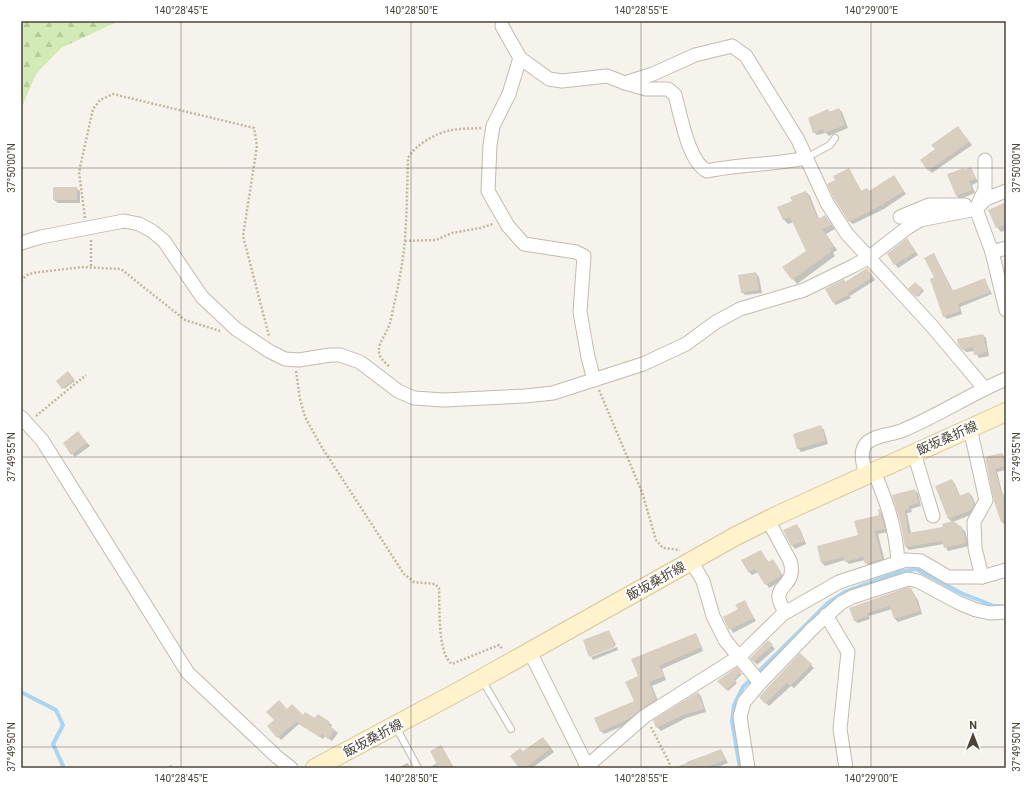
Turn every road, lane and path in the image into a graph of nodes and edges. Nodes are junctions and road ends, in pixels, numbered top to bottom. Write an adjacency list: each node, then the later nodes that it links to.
1 (502, 26): 2 (street)
2 (520, 58): 3 (street); 4 (street)
3 (625, 83): 6 (street); 6 (street)
4 (493, 126): 10 (street); 13 (path)
5 (835, 138): 6 (lane)
6 (806, 158): 17 (street)
7 (985, 160): 9 (street)
8 (1006, 191): 9 (street)
9 (976, 208): 11 (street); 16 (street); 17 (street)
10 (502, 216): 13 (path); 27 (street)
11 (900, 217)
12 (89, 228): 14 (street); 18 (path); 21 (street); 22 (path)
13 (405, 241): 24 (path)
14 (21, 243)
15 (1006, 248): 16 (street)
16 (992, 252): 20 (street)
17 (868, 258): 27 (street); 28 (street)
18 (91, 267): 19 (path); 21 (path)
19 (21, 281)
20 (1006, 310)
21 (236, 329): 22 (street)
22 (269, 351): 23 (street)
23 (294, 360): 27 (street); 45 (path)
24 (391, 368)
25 (86, 375): 30 (path)
26 (1006, 379): 28 (street)
27 (594, 380): 36 (path)
28 (984, 388): 33 (street)
29 (1006, 412): 31 (main road, 飯坂桑折線)
30 (24, 420): 52 (street)
31 (970, 428): 32 (main road, 飯坂桑折線); 39 (street)
32 (914, 453): 33 (main road, 飯坂桑折線); 34 (street)
33 (870, 473): 35 (main road, 飯坂桑折線); 37 (street)
34 (933, 516)
35 (768, 520): 36 (main road, 飯坂桑折線); 40 (street)
36 (692, 561): 43 (main road, 飯坂桑折線); 44 (street)
37 (906, 568): 39 (street); 40 (street); 41 (street); 42 (street)
38 (1006, 570): 39 (street)
39 (982, 577)
40 (785, 612): 44 (street)
41 (1006, 612)
42 (826, 615): 46 (street); 57 (street)
43 (530, 652): 45 (main road, 飯坂桑折線); 51 (street)
44 (740, 656): 46 (street); 48 (street)
45 (512, 662): 47 (main road, 飯坂桑折線)
46 (756, 677): 56 (street)
47 (481, 679): 49 (main road, 飯坂桑折線); 50 (lane)
48 (645, 716): 51 (street); 55 (path)
49 (395, 726): 53 (main road, 飯坂桑折線); 54 (lane)
50 (511, 729)
51 (586, 767)
52 (291, 768)
53 (315, 768)
54 (418, 768)
55 (670, 768)
56 (748, 768)
57 (846, 768)

